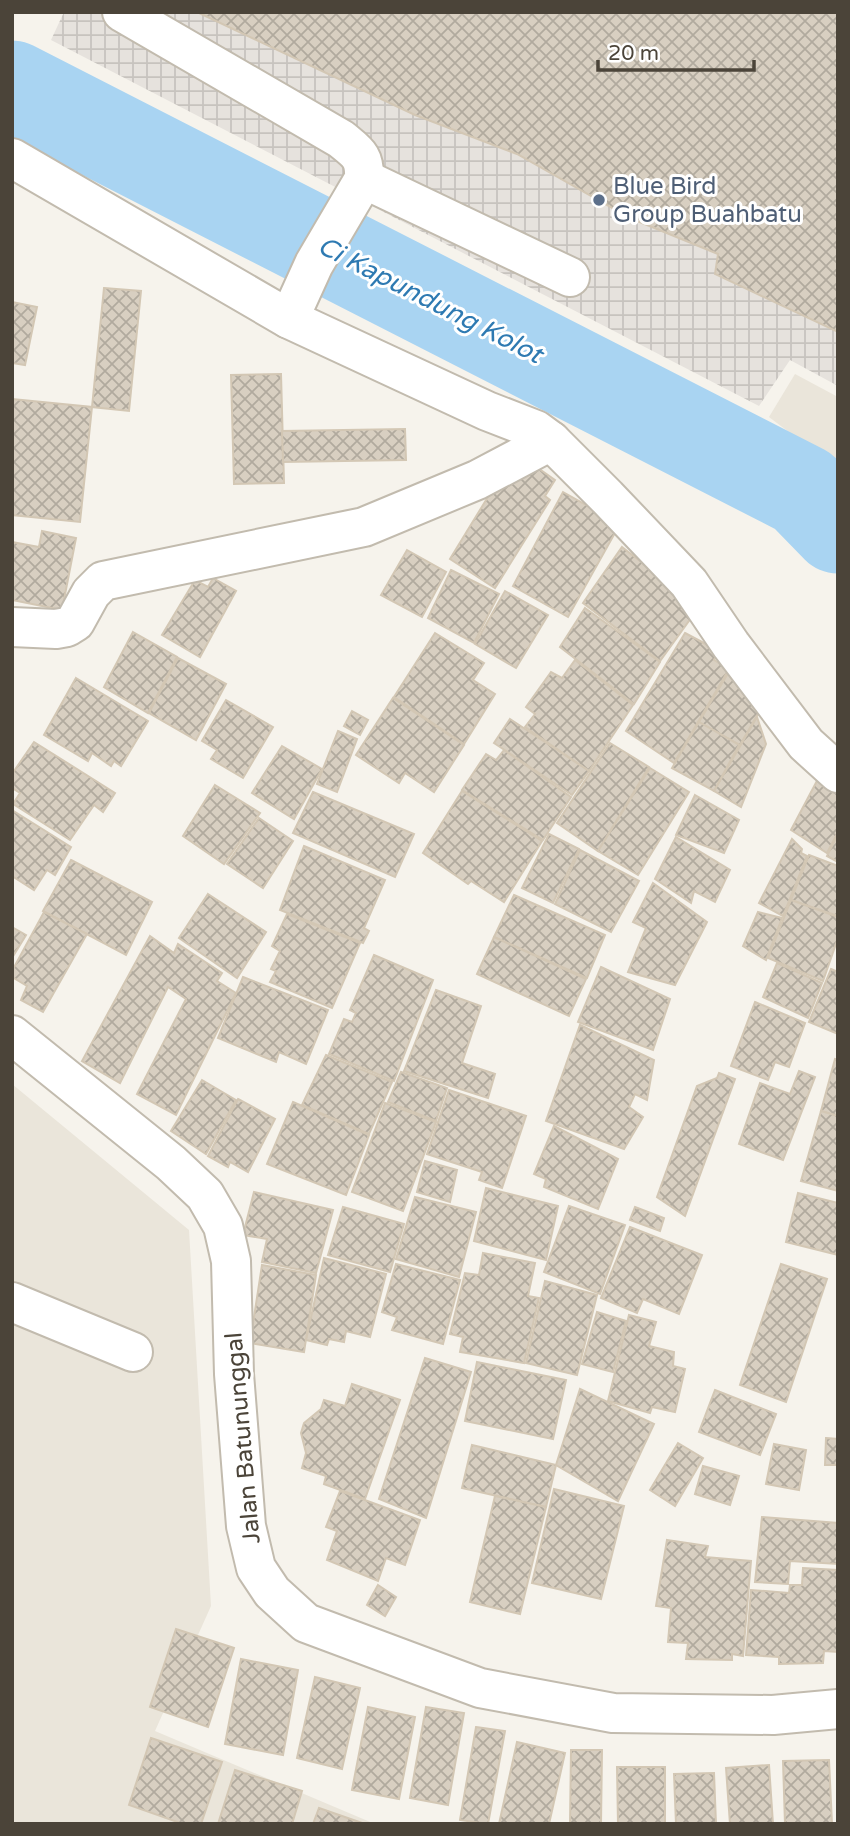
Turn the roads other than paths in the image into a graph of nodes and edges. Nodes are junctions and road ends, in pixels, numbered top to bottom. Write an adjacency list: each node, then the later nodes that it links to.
1 (122, 12): 3 (street)
2 (12, 158): 5 (street)
3 (357, 190): 4 (street); 5 (street)
4 (570, 277)
5 (289, 319): 6 (street)
6 (543, 436): 7 (street); 8 (street)
7 (12, 626)
8 (838, 773)
9 (12, 1035): 12 (street, Jalan Batununggal)
10 (12, 1302): 11 (street)
11 (133, 1352)
12 (838, 1709)

